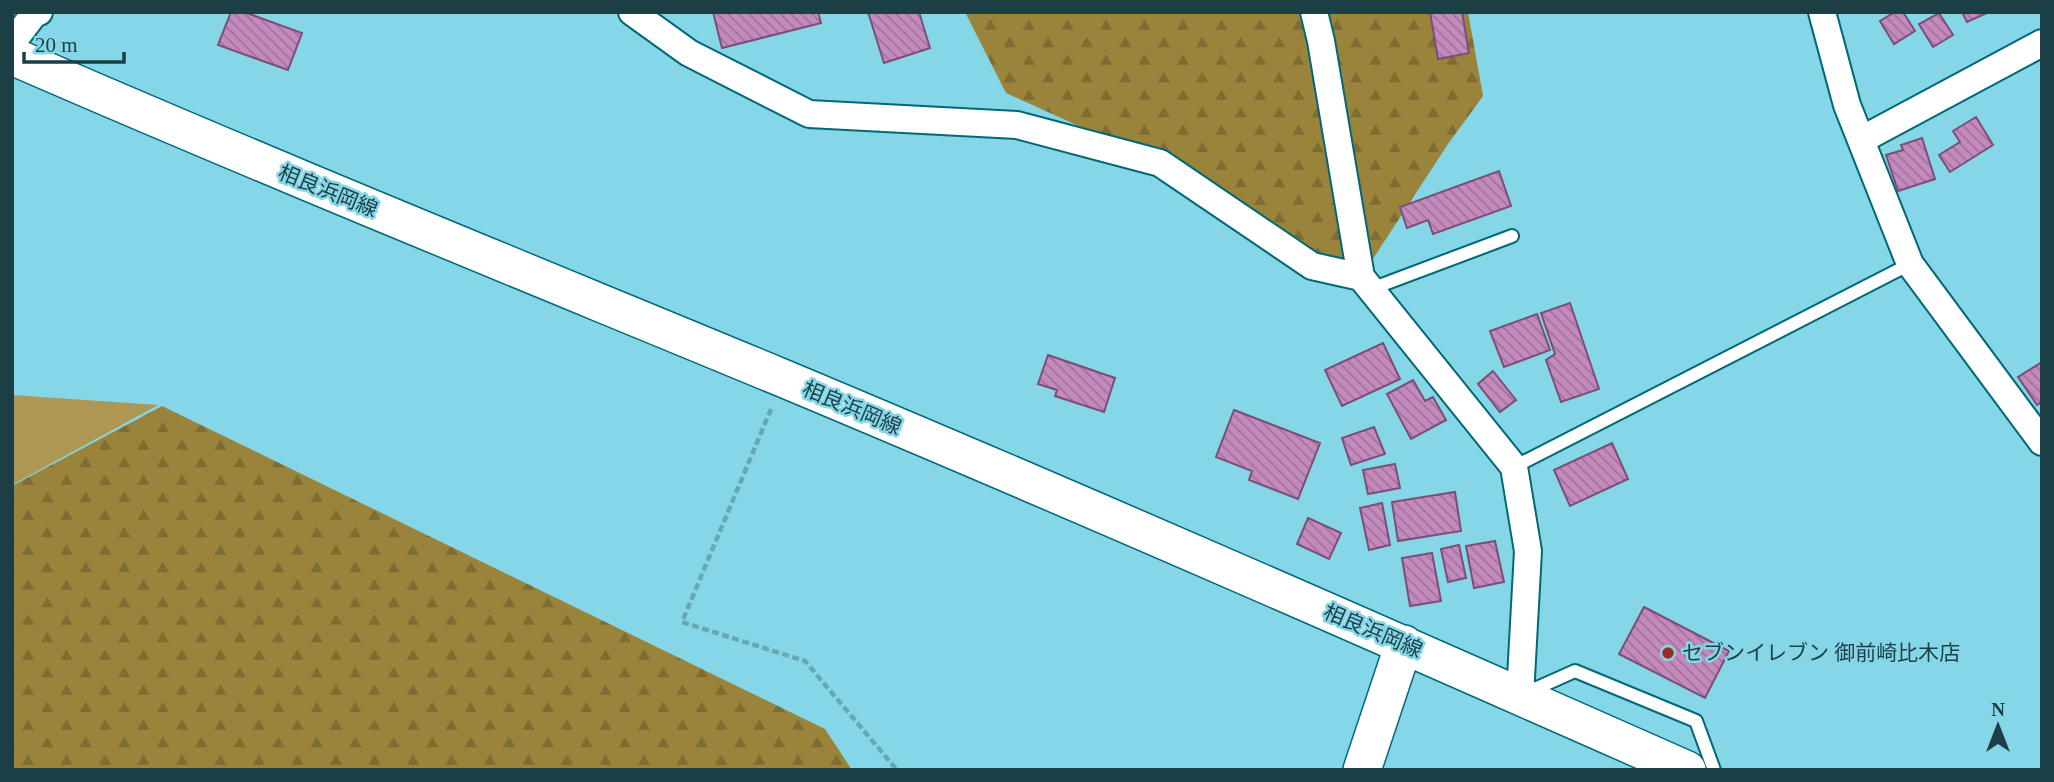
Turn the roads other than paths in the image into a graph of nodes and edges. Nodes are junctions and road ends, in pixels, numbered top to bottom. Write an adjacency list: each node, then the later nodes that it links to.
1 (39, 12): 5 (street)
2 (632, 12): 11 (street)
3 (1314, 12): 11 (street)
4 (1822, 12): 8 (street)
5 (12, 43)
6 (2042, 43): 8 (street)
7 (12, 56): 14 (main road, 相良浜岡線)
8 (1861, 140): 10 (street)
9 (1512, 236): 11 (lane)
10 (1910, 264): 12 (street); 13 (lane)
11 (1366, 283): 13 (street)
12 (2042, 442)
13 (1514, 467): 15 (street)
14 (1404, 644): 15 (main road, 相良浜岡線); 16 (main road)
15 (1520, 696): 17 (main road, 相良浜岡線); 18 (lane)
16 (1362, 770)
17 (1687, 770)
18 (1714, 770)

